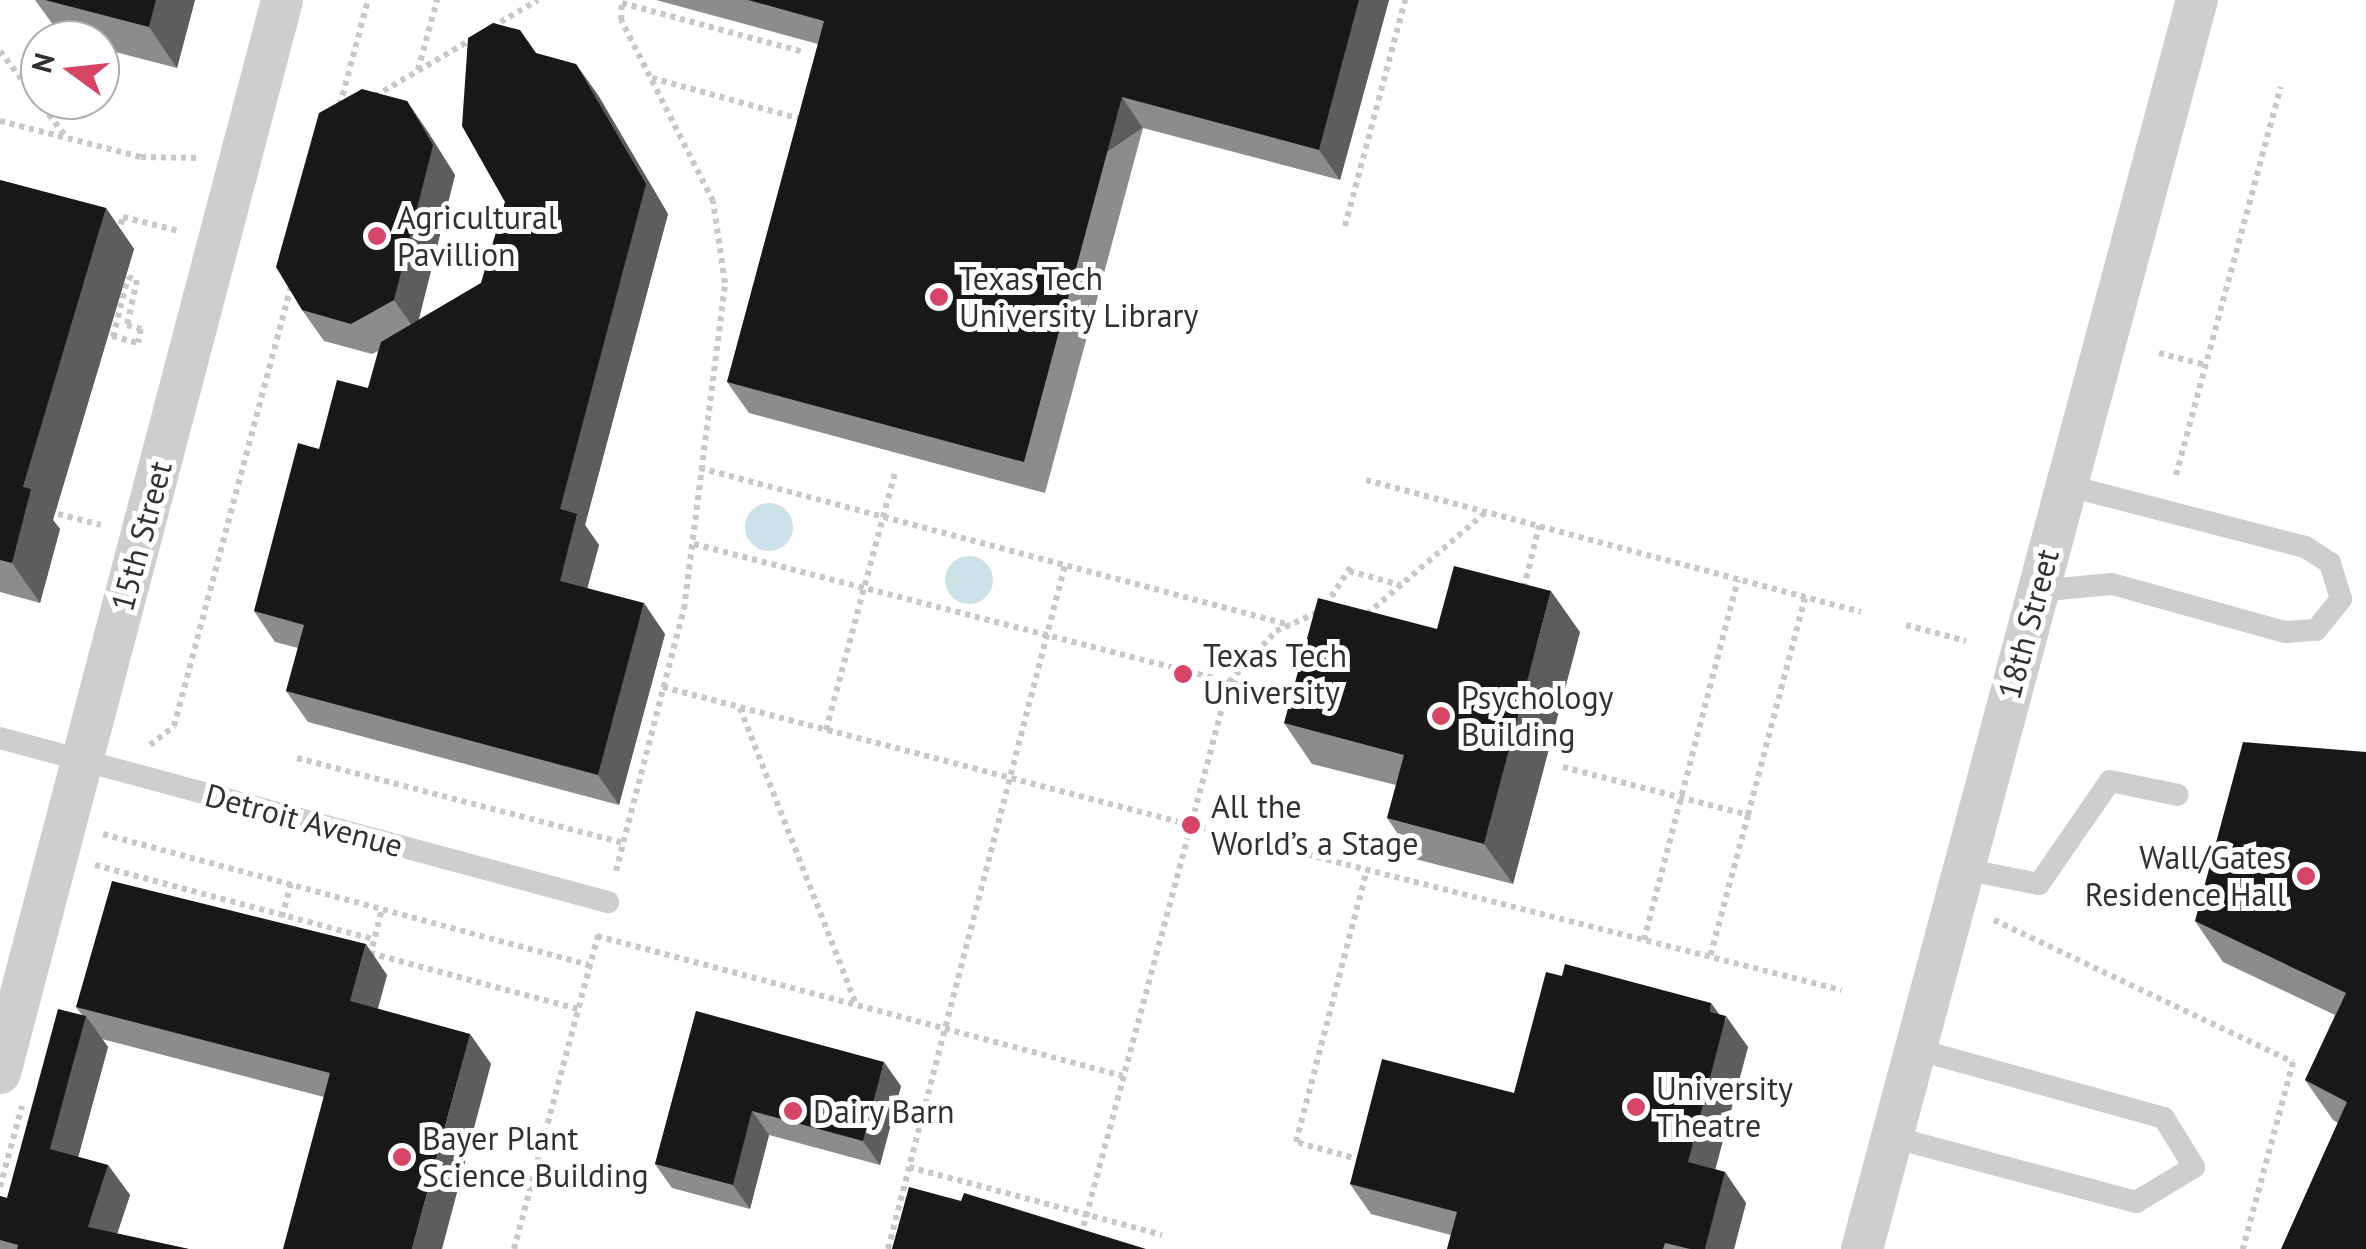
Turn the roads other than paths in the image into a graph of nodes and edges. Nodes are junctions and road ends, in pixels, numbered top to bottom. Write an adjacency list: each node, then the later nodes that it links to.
1 (282, 0): 6 (street, 15th Street)
2 (2198, 0): 3 (street, 18th Street)
3 (2066, 485): 4 (street, 18th Street); 4 (lane)
4 (2037, 592): 8 (street, 18th Street)
5 (0, 738): 6 (lane, Detroit Avenue)
6 (81, 760): 9 (lane, Detroit Avenue); 11 (street, 15th Street)
7 (2178, 794): 8 (lane)
8 (1963, 869): 10 (street, 18th Street)
9 (608, 902)
10 (1916, 1050): 12 (street, 18th Street); 12 (lane)
11 (0, 1073)
12 (1892, 1137): 13 (street, 18th Street)
13 (1862, 1249)

